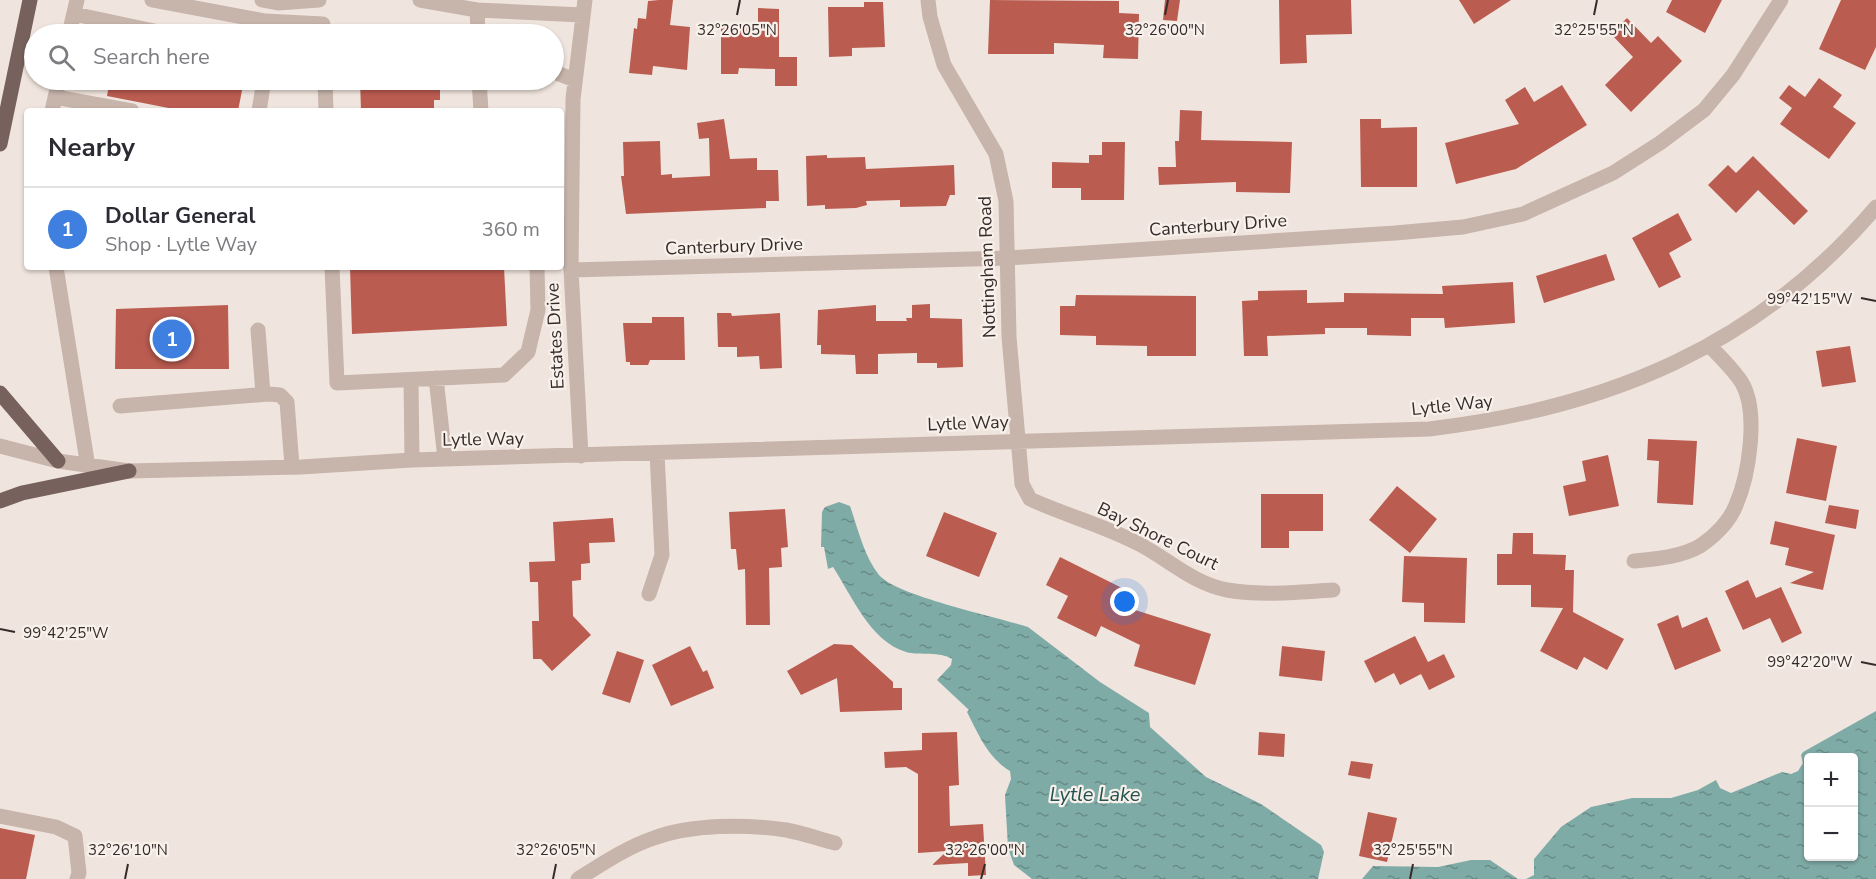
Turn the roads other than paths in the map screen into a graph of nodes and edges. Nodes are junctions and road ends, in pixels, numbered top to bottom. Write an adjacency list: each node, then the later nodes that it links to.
1 (30, 0): 15 (main road)
2 (152, 0): 9 (street)
3 (264, 0): 4 (street); 14 (street)
4 (321, 0): 19 (street)
5 (420, 0): 12 (street)
6 (585, 0): 13 (street, Estates Drive)
7 (928, 0): 34 (street, Nottingham Road)
8 (1781, 0): 34 (street, Canterbury Drive)
9 (190, 4): 14 (street)
10 (505, 5): 12 (street); 13 (street)
11 (75, 7): 16 (street); 17 (street)
12 (477, 10): 20 (street)
13 (582, 15): 23 (street, Estates Drive)
14 (265, 21): 18 (street)
15 (25, 24)
16 (71, 24)
17 (134, 24)
18 (287, 24)
19 (323, 24)
20 (478, 24)
21 (24, 29): 32 (main road)
22 (564, 76): 23 (street)
23 (575, 80): 38 (street, Estates Drive)
24 (262, 90): 29 (street)
25 (325, 90): 30 (street)
26 (480, 90): 31 (street)
27 (53, 104): 28 (street)
28 (98, 108)
29 (259, 108)
30 (326, 108)
31 (481, 108)
32 (0, 144)
33 (1876, 207): 40 (street, Lytle Way)
34 (1008, 258): 38 (street, Canterbury Drive); 46 (street, Nottingham Road)
35 (56, 270): 54 (street)
36 (332, 270): 42 (street)
37 (537, 270): 41 (street)
38 (571, 270): 49 (street, Estates Drive)
39 (258, 330): 44 (street)
40 (1709, 345): 46 (street, Lytle Way); 57 (street)
41 (436, 378): 42 (street); 50 (street)
42 (411, 380): 51 (street)
43 (0, 393): 52 (main road)
44 (263, 394): 45 (street); 53 (street)
45 (120, 406)
46 (1018, 441): 48 (street, Lytle Way); 58 (street, Bay Shore Court)
47 (0, 446): 52 (street, Lytle Way)
48 (657, 453): 49 (street, Lytle Way); 59 (street)
49 (581, 456): 50 (street, Lytle Way)
50 (445, 459): 51 (street, Lytle Way)
51 (412, 460): 53 (street, Lytle Way)
52 (58, 461): 54 (street, Lytle Way)
53 (292, 466): 55 (street, Lytle Way)
54 (88, 467): 55 (street, Lytle Way)
55 (129, 471): 56 (main road)
56 (0, 501)
57 (1634, 561)
58 (1333, 590)
59 (649, 594)
60 (0, 816): 62 (street)
61 (835, 843): 63 (street)
62 (77, 879)
63 (578, 879)

